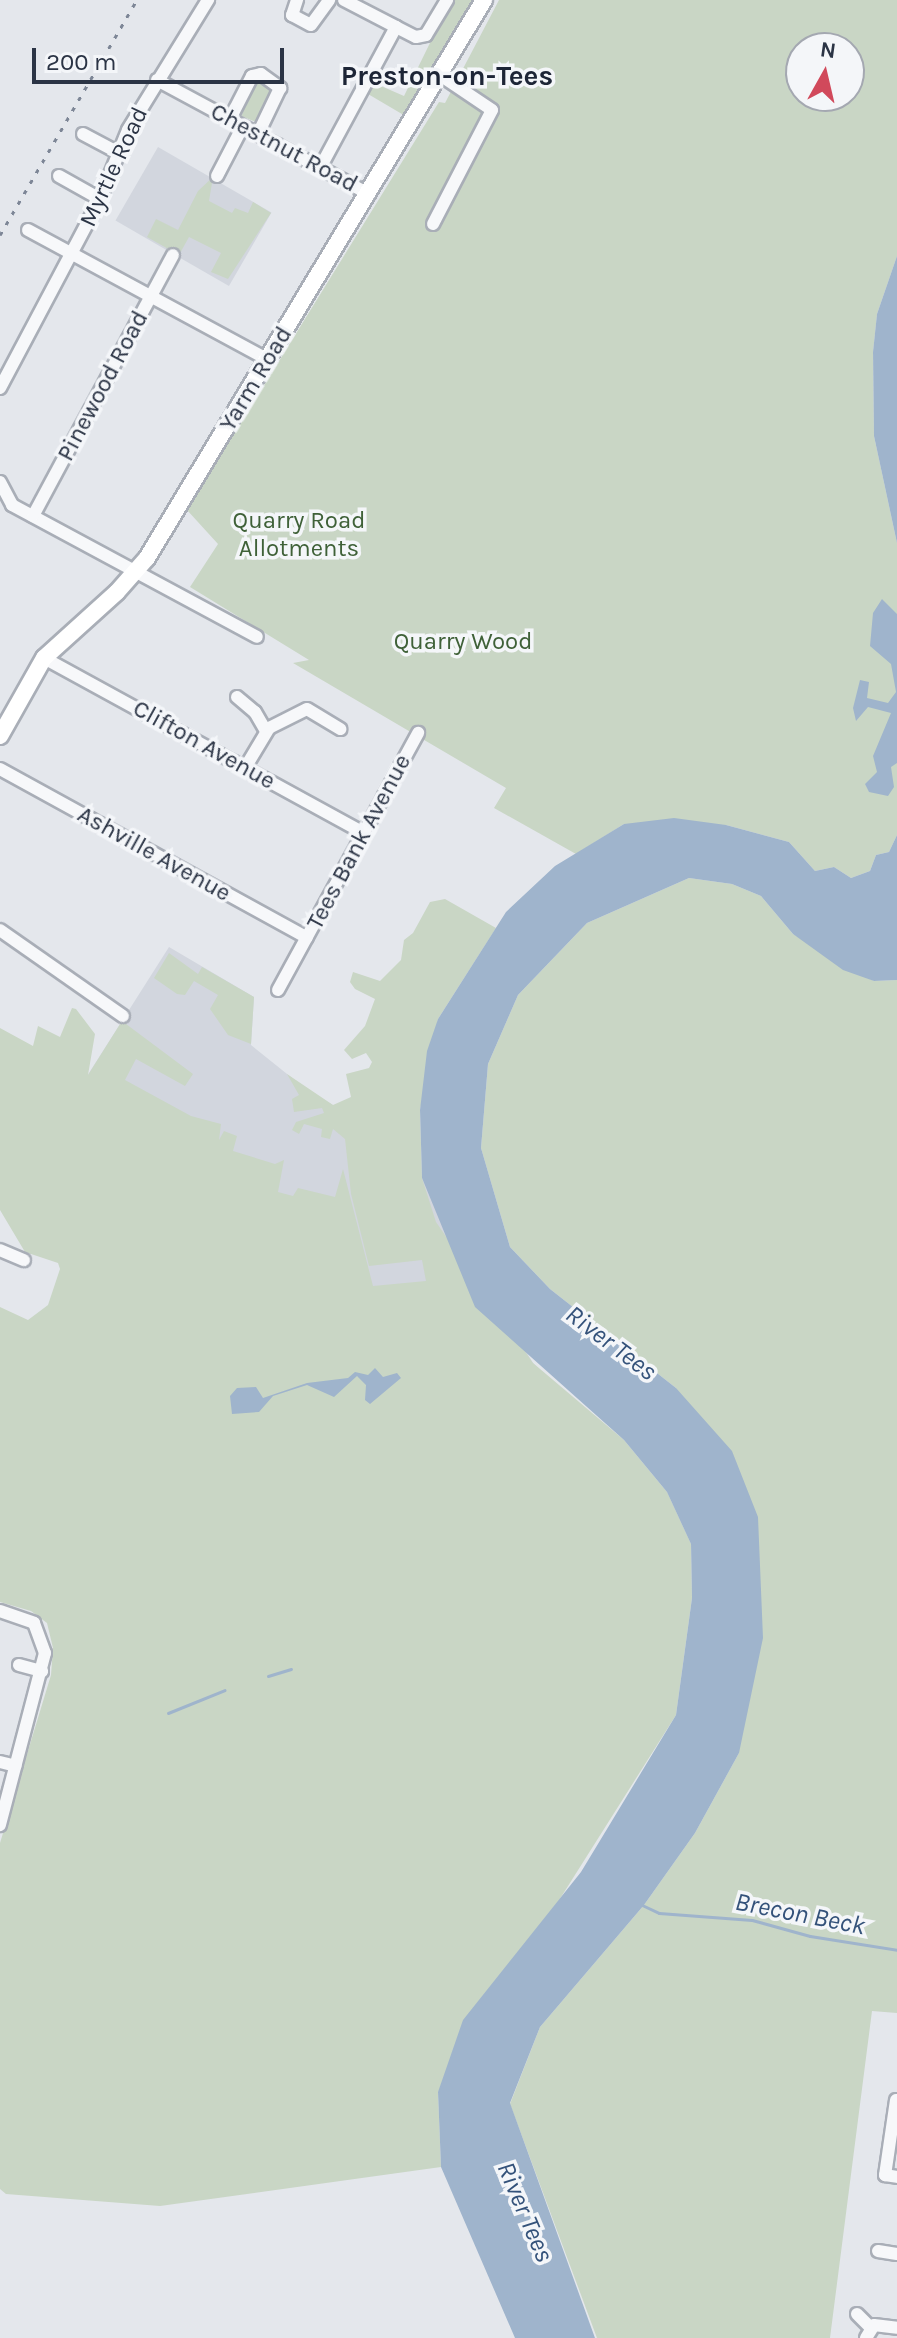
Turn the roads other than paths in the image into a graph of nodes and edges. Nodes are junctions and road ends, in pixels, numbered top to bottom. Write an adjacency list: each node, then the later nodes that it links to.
1 (208, 0): 9 (street, Myrtle Road)
2 (297, 0): 3 (street)
3 (329, 0)
4 (344, 0): 7 (street)
5 (447, 0): 7 (street)
6 (484, 0): 8 (main road, Yarm Road)
7 (396, 27): 15 (street)
8 (440, 75): 18 (main road, Yarm Road); 20 (street)
9 (157, 80): 10 (street, Chestnut Road); 14 (street, Myrtle Road)
10 (230, 119): 11 (street, Chestnut Road); 13 (street)
11 (243, 126): 13 (street, Chestnut Road); 17 (street)
12 (83, 134): 14 (street)
13 (258, 134): 15 (street, Chestnut Road)
14 (118, 153): 19 (street, Myrtle Road)
15 (320, 168): 18 (street, Chestnut Road)
16 (59, 176): 19 (street)
17 (217, 176)
18 (369, 194): 25 (main road, Yarm Road)
19 (100, 199): 22 (street, Myrtle Road)
20 (433, 224)
21 (28, 230): 22 (street)
22 (72, 253): 24 (street); 26 (street, Myrtle Road)
23 (173, 255): 24 (street, Pinewood Road)
24 (152, 297): 25 (street); 29 (street, Pinewood Road)
25 (268, 360): 30 (main road, Yarm Road)
26 (0, 388)
27 (0, 482): 28 (street)
28 (3, 498): 29 (street)
29 (33, 516): 30 (street)
30 (136, 572): 31 (street); 32 (main road, Yarm Road)
31 (257, 637)
32 (44, 658): 37 (main road, Yarm Road); 38 (street, Clifton Avenue)
33 (237, 697): 35 (street)
34 (340, 729): 35 (street)
35 (266, 731): 38 (street)
36 (418, 733): 40 (street, Tees Bank Avenue)
37 (0, 736)
38 (245, 768): 40 (street, Clifton Avenue)
39 (0, 769): 42 (street, Ashville Avenue)
40 (363, 833): 42 (street, Tees Bank Avenue)
41 (0, 930): 44 (street)
42 (304, 944): 43 (street, Tees Bank Avenue)
43 (278, 990)
44 (123, 1016)
45 (0, 1250): 46 (street)
46 (24, 1260)
47 (0, 1611): 49 (street)
48 (19, 1665): 49 (street)
49 (42, 1671): 51 (street)
50 (0, 1762): 51 (street)
51 (16, 1766): 52 (street)
52 (0, 1825)
53 (896, 2100): 54 (street)
54 (896, 2115): 55 (street)
55 (889, 2180)
56 (878, 2251): 57 (street)
57 (897, 2254)
58 (857, 2314): 60 (street)
59 (897, 2328): 60 (street)
60 (868, 2333)

